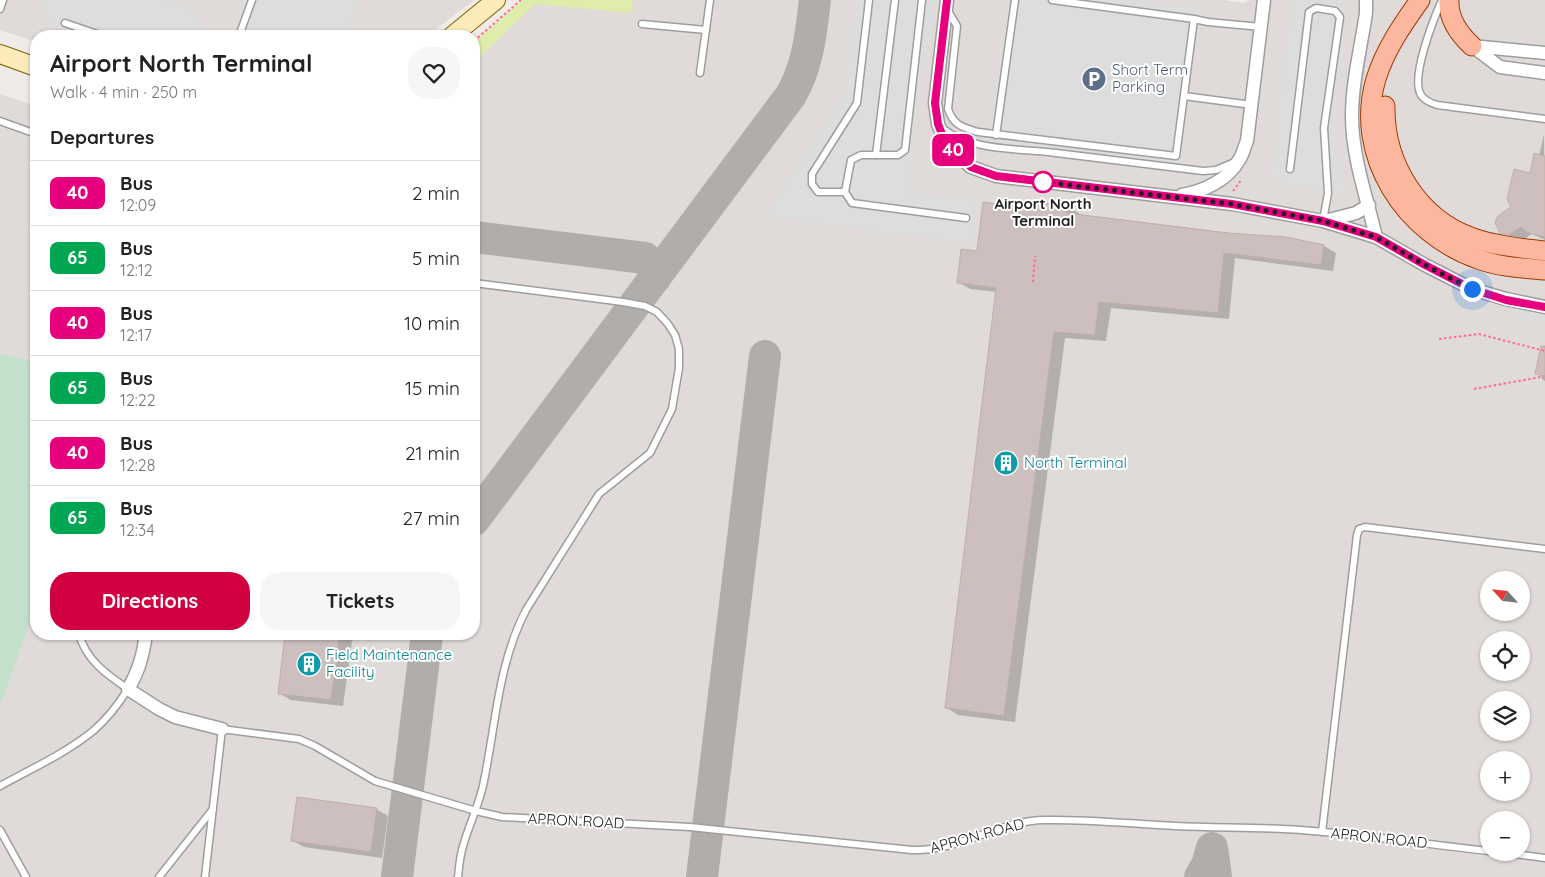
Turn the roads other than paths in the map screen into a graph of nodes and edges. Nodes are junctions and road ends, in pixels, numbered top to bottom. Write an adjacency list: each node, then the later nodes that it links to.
1 (3, 0): 17 (lane)
2 (252, 0): 23 (lane)
3 (496, 0): 24 (street)
4 (710, 0): 25 (lane)
5 (869, 0): 42 (lane)
6 (895, 0): 39 (lane)
7 (922, 0): 39 (lane)
8 (1015, 0): 38 (lane)
9 (1052, 0): 18 (lane)
10 (1264, 0): 21 (street)
11 (1366, 0): 44 (street)
12 (1420, 0): 49 (main road)
13 (1433, 0): 48 (main road)
14 (1442, 0): 34 (lane)
15 (1448, 0): 26 (main road)
16 (946, 4): 36 (street); 38 (lane)
17 (0, 9)
18 (1194, 19): 21 (lane); 32 (lane)
19 (65, 23): 22 (lane)
20 (642, 24): 25 (lane)
21 (1261, 27): 33 (street)
22 (85, 30)
23 (241, 30)
24 (459, 30)
25 (706, 30): 30 (lane)
26 (1472, 46): 27 (street); 31 (street)
27 (1545, 53)
28 (0, 54): 29 (street)
29 (30, 65)
30 (700, 73)
31 (1545, 73)
32 (1184, 96): 33 (lane); 38 (lane)
33 (1252, 105): 40 (street)
34 (1545, 120)
35 (0, 121): 37 (lane)
36 (938, 124): 40 (lane); 43 (street)
37 (30, 132)
38 (996, 134)
39 (876, 155): 42 (lane)
40 (1239, 161): 43 (street)
41 (1290, 169): 46 (lane)
42 (845, 192): 45 (lane)
43 (1167, 197): 46 (street)
44 (1369, 205): 46 (street); 47 (street)
45 (966, 218)
46 (1323, 221): 47 (street)
47 (1376, 237): 51 (street)
48 (1545, 251)
49 (1545, 270)
50 (480, 285): 59 (lane)
51 (1545, 307)
52 (1545, 549): 61 (lane)
53 (81, 640): 55 (lane)
54 (145, 640): 55 (street)
55 (128, 689): 56 (street); 57 (lane)
56 (222, 729): 58 (lane); 59 (lane, APRON ROAD)
57 (0, 786)
58 (214, 808): 66 (lane); 67 (lane)
59 (476, 810): 61 (lane, APRON ROAD); 68 (lane)
60 (0, 830): 65 (lane)
61 (1322, 832): 62 (lane, APRON ROAD)
62 (1480, 850)
63 (1530, 856): 64 (lane)
64 (1545, 858)
65 (26, 877)
66 (159, 877)
67 (204, 877)
68 (458, 877)

